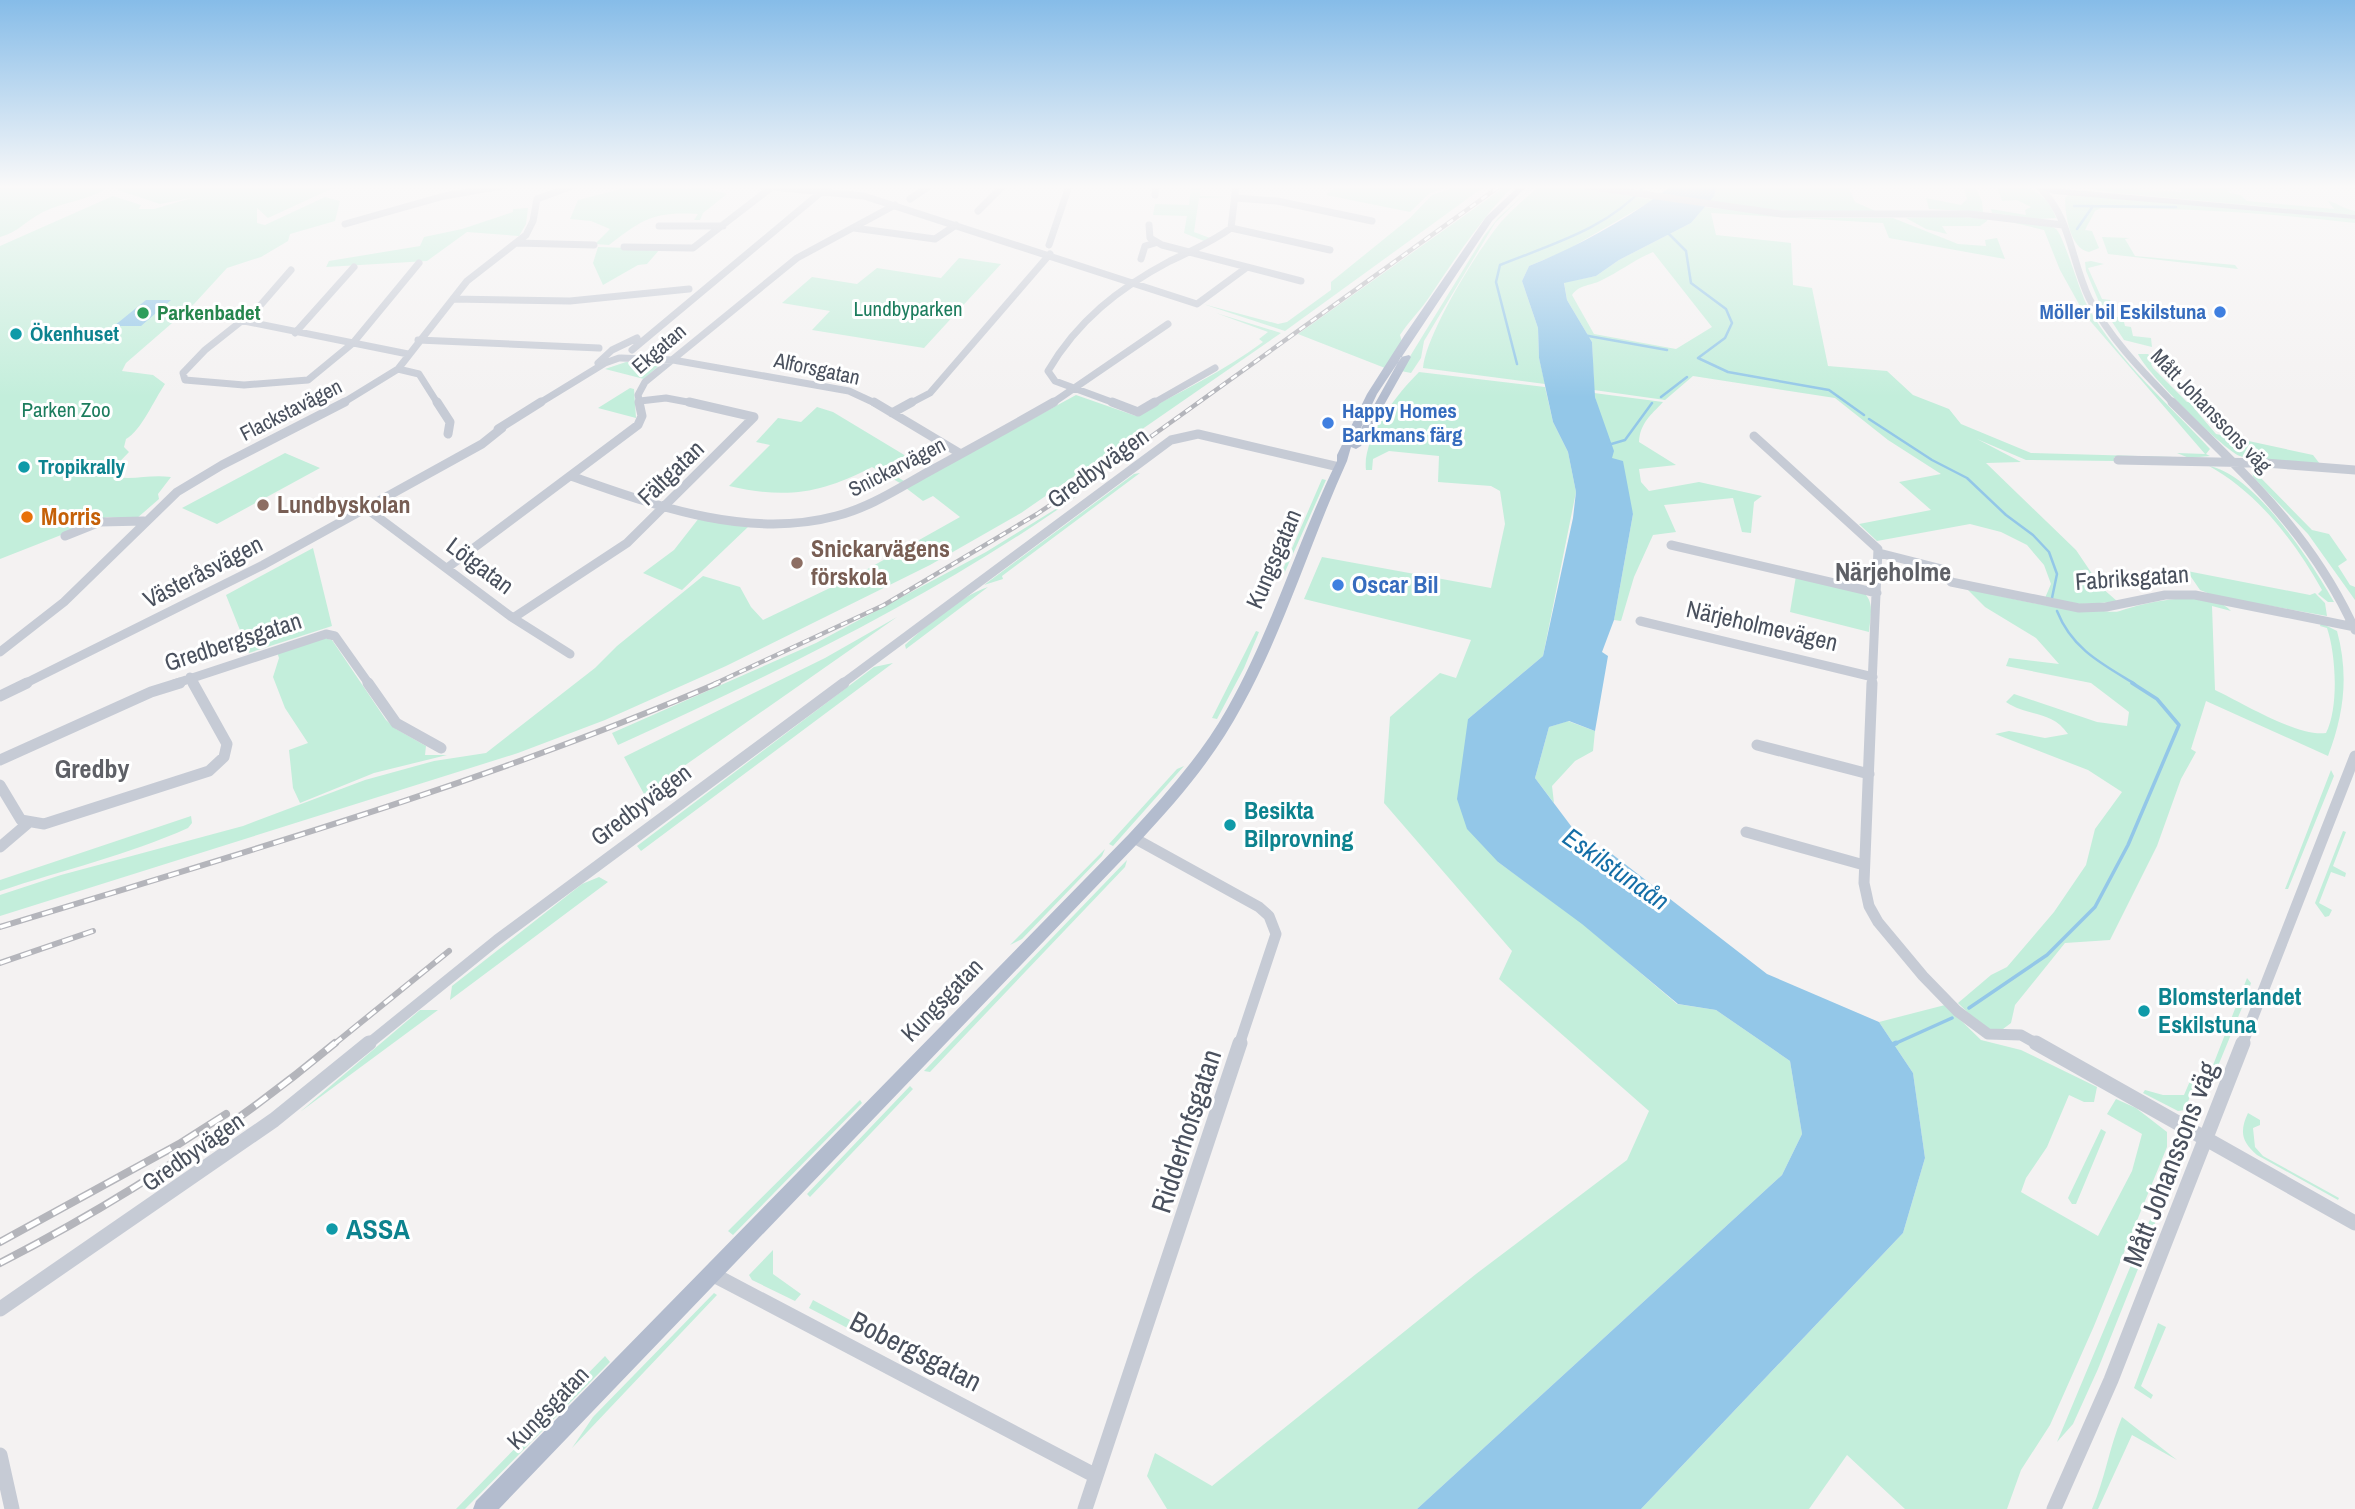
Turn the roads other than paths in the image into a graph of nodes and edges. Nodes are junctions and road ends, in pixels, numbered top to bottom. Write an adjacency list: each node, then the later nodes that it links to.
1 (497, 256): 17 (street, Flackstavägen)
2 (744, 256): 20 (street)
3 (800, 256): 32 (street, Ekgatan)
4 (1048, 256): 38 (street)
5 (1057, 256): 14 (street)
6 (1179, 256): 14 (street)
7 (1199, 256): 12 (street)
8 (1465, 256): 44 (main road, Kungsgatan)
9 (2074, 256): 43 (street, Mått Johanssons väg)
10 (419, 263): 24 (street)
11 (354, 267): 22 (street)
12 (1246, 268): 14 (street); 15 (street)
13 (291, 270): 19 (street)
14 (1132, 281): 35 (street)
15 (1301, 281)
16 (689, 289): 17 (street)
17 (453, 299): 23 (street, Flackstavägen)
18 (209, 314): 19 (street)
19 (243, 320): 22 (street); 24 (street)
20 (666, 320): 25 (street); 27 (street)
21 (1168, 324): 35 (street, Snickarvägen)
22 (295, 333): 24 (street)
23 (418, 340): 26 (street); 29 (street, Flackstavägen)
24 (353, 343): 29 (street)
25 (620, 347): 27 (street, Alforsgatan); 28 (street, Västeråsvägen)
26 (599, 348)
27 (632, 351): 30 (street, Alforsgatan); 31 (street, Västeråsvägen)
28 (610, 353): 31 (street); 36 (street, Västeråsvägen)
29 (408, 354): 34 (street, Flackstavägen)
30 (651, 357): 31 (street, Alforsgatan); 32 (street, Alforsgatan)
31 (620, 358): 36 (street, Västeråsvägen)
32 (673, 359): 37 (street, Ekgatan); 38 (street, Alforsgatan)
33 (1215, 368): 35 (street)
34 (398, 369): 39 (street); 49 (street, Flackstavägen)
35 (1076, 389): 41 (street, Snickarvägen)
36 (550, 397): 47 (street, Västeråsvägen)
37 (640, 401): 46 (street, Ekgatan); 48 (street, Fältgatan)
38 (892, 413): 41 (street, Alforsgatan)
39 (448, 434)
40 (1754, 436): 52 (street)
41 (961, 454): 48 (street, Snickarvägen)
42 (2118, 460): 43 (street)
43 (2231, 462): 45 (street); 57 (street, Mått Johanssons väg)
44 (1341, 464): 73 (main road, Kungsgatan); 79 (street, Gredbyvägen)
45 (2355, 470)
46 (571, 476): 48 (street, Snickarvägen); 53 (street, Ekgatan)
47 (367, 509): 53 (street, Lötgatan); 60 (street, Västeråsvägen)
48 (662, 509): 55 (street, Fältgatan)
49 (144, 521): 50 (street); 58 (street, Flackstavägen)
50 (65, 536)
51 (1671, 545): 54 (street)
52 (1879, 553): 54 (street, Närjeholmevägen); 57 (street, Fabriksgatan)
53 (447, 568): 55 (street, Lötgatan)
54 (1877, 593): 62 (street, Närjeholmevägen)
55 (513, 618): 59 (street, Lötgatan)
56 (1640, 621): 62 (street, Närjeholmevägen)
57 (2355, 628)
58 (0, 652)
59 (569, 654)
60 (46, 672): 63 (street, Västeråsvägen); 64 (street, Västeråsvägen)
61 (190, 677): 66 (street, Gredbergsgatan); 68 (street, Gredbergsgatan); 71 (street)
62 (1873, 677): 69 (street, Närjeholmevägen)
63 (0, 690)
64 (0, 696)
65 (1757, 745): 69 (street)
66 (442, 748)
67 (2355, 756): 76 (street, Mått Johanssons väg)
68 (0, 760)
69 (1868, 774): 75 (street, Närjeholmevägen)
70 (0, 785): 71 (street)
71 (27, 824): 74 (street)
72 (1746, 832): 75 (street)
73 (1134, 838): 78 (main road, Kungsgatan); 81 (street, Ridderhofsgatan)
74 (0, 847)
75 (1864, 864): 76 (street, Närjeholmevägen)
76 (2206, 1140): 77 (street); 85 (street, Mått Johanssons väg)
77 (2355, 1223)
78 (712, 1274): 81 (street, Bobergsgatan); 83 (main road, Kungsgatan)
79 (0, 1309)
80 (0, 1455): 82 (street)
81 (1096, 1476): 84 (street, Ridderhofsgatan)
82 (12, 1509)
83 (484, 1509)
84 (1085, 1509)
85 (2054, 1509)

